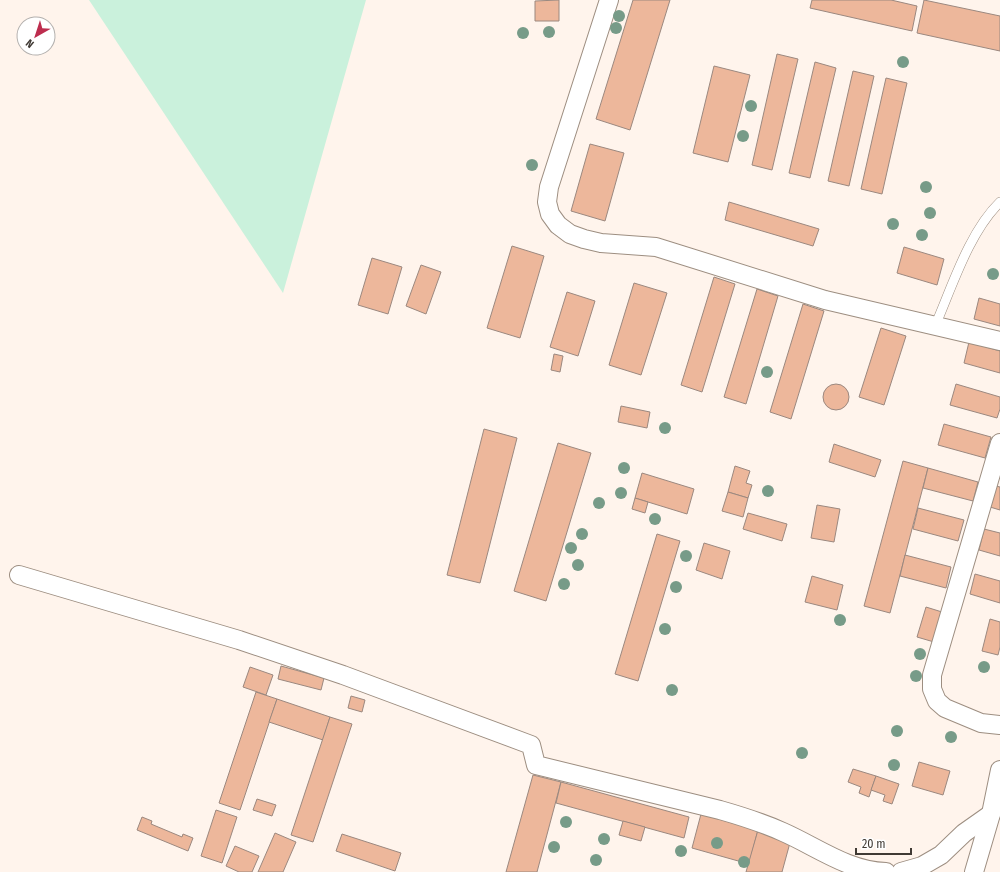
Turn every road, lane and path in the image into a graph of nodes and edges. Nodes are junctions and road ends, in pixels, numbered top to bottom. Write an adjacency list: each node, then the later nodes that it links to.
1 (609, 0): 3 (street)
2 (1000, 202): 3 (lane)
3 (935, 326): 4 (street)
4 (1000, 341)
5 (1000, 443): 7 (street)
6 (19, 575): 11 (street)
7 (1000, 725)
8 (1000, 770): 9 (street)
9 (991, 814): 10 (street); 13 (street)
10 (940, 864): 12 (street)
11 (886, 872)
12 (902, 872)
13 (974, 872)

